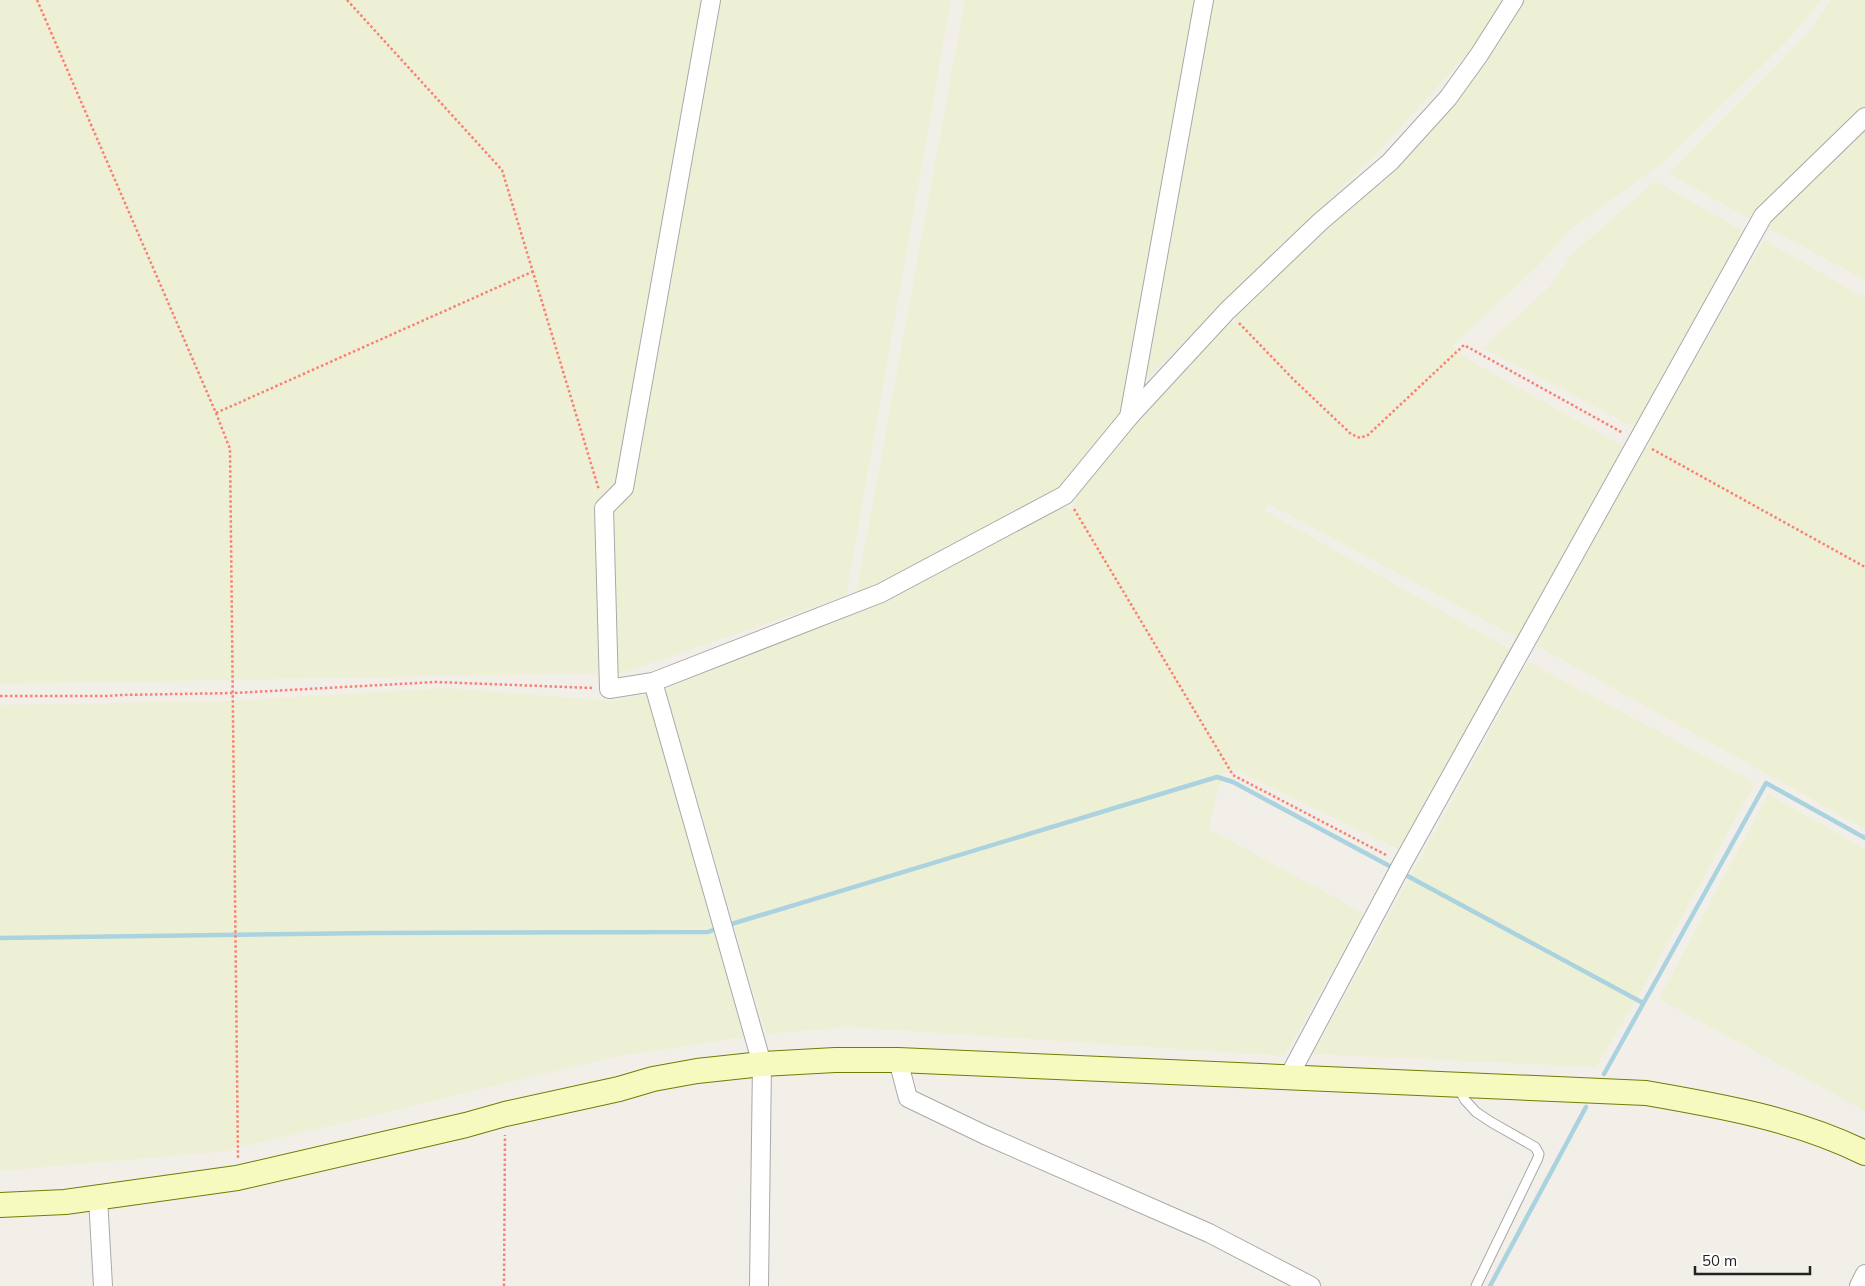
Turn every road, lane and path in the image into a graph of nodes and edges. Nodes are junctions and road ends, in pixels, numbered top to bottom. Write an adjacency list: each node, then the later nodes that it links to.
1 (37, 0): 9 (path)
2 (347, 0): 7 (path)
3 (711, 0): 13 (street)
4 (1204, 0): 10 (street)
5 (1514, 0): 8 (street)
6 (1865, 117): 11 (street)
7 (534, 271): 9 (path); 13 (path)
8 (1227, 311): 10 (street); 11 (path)
9 (216, 412): 17 (path)
10 (1129, 417): 12 (street)
11 (1637, 441): 14 (path); 19 (street)
12 (1065, 495): 15 (street); 19 (path)
13 (604, 508): 16 (street)
14 (1865, 567)
15 (653, 682): 16 (street); 21 (street)
16 (609, 689): 17 (path)
17 (234, 693): 18 (path); 26 (path)
18 (0, 696)
19 (1402, 864): 22 (street)
20 (898, 1060): 21 (street); 22 (street); 33 (street)
21 (762, 1064): 24 (street); 32 (street)
22 (1288, 1078): 23 (street)
23 (1457, 1084): 25 (street); 34 (lane)
24 (505, 1114): 26 (street); 31 (path)
25 (1865, 1153)
26 (237, 1178): 27 (street)
27 (98, 1198): 28 (street); 30 (street)
28 (0, 1205)
29 (1865, 1274): 35 (street)
30 (103, 1286)
31 (504, 1286)
32 (758, 1286)
33 (1311, 1286)
34 (1476, 1286)
35 (1859, 1286)

